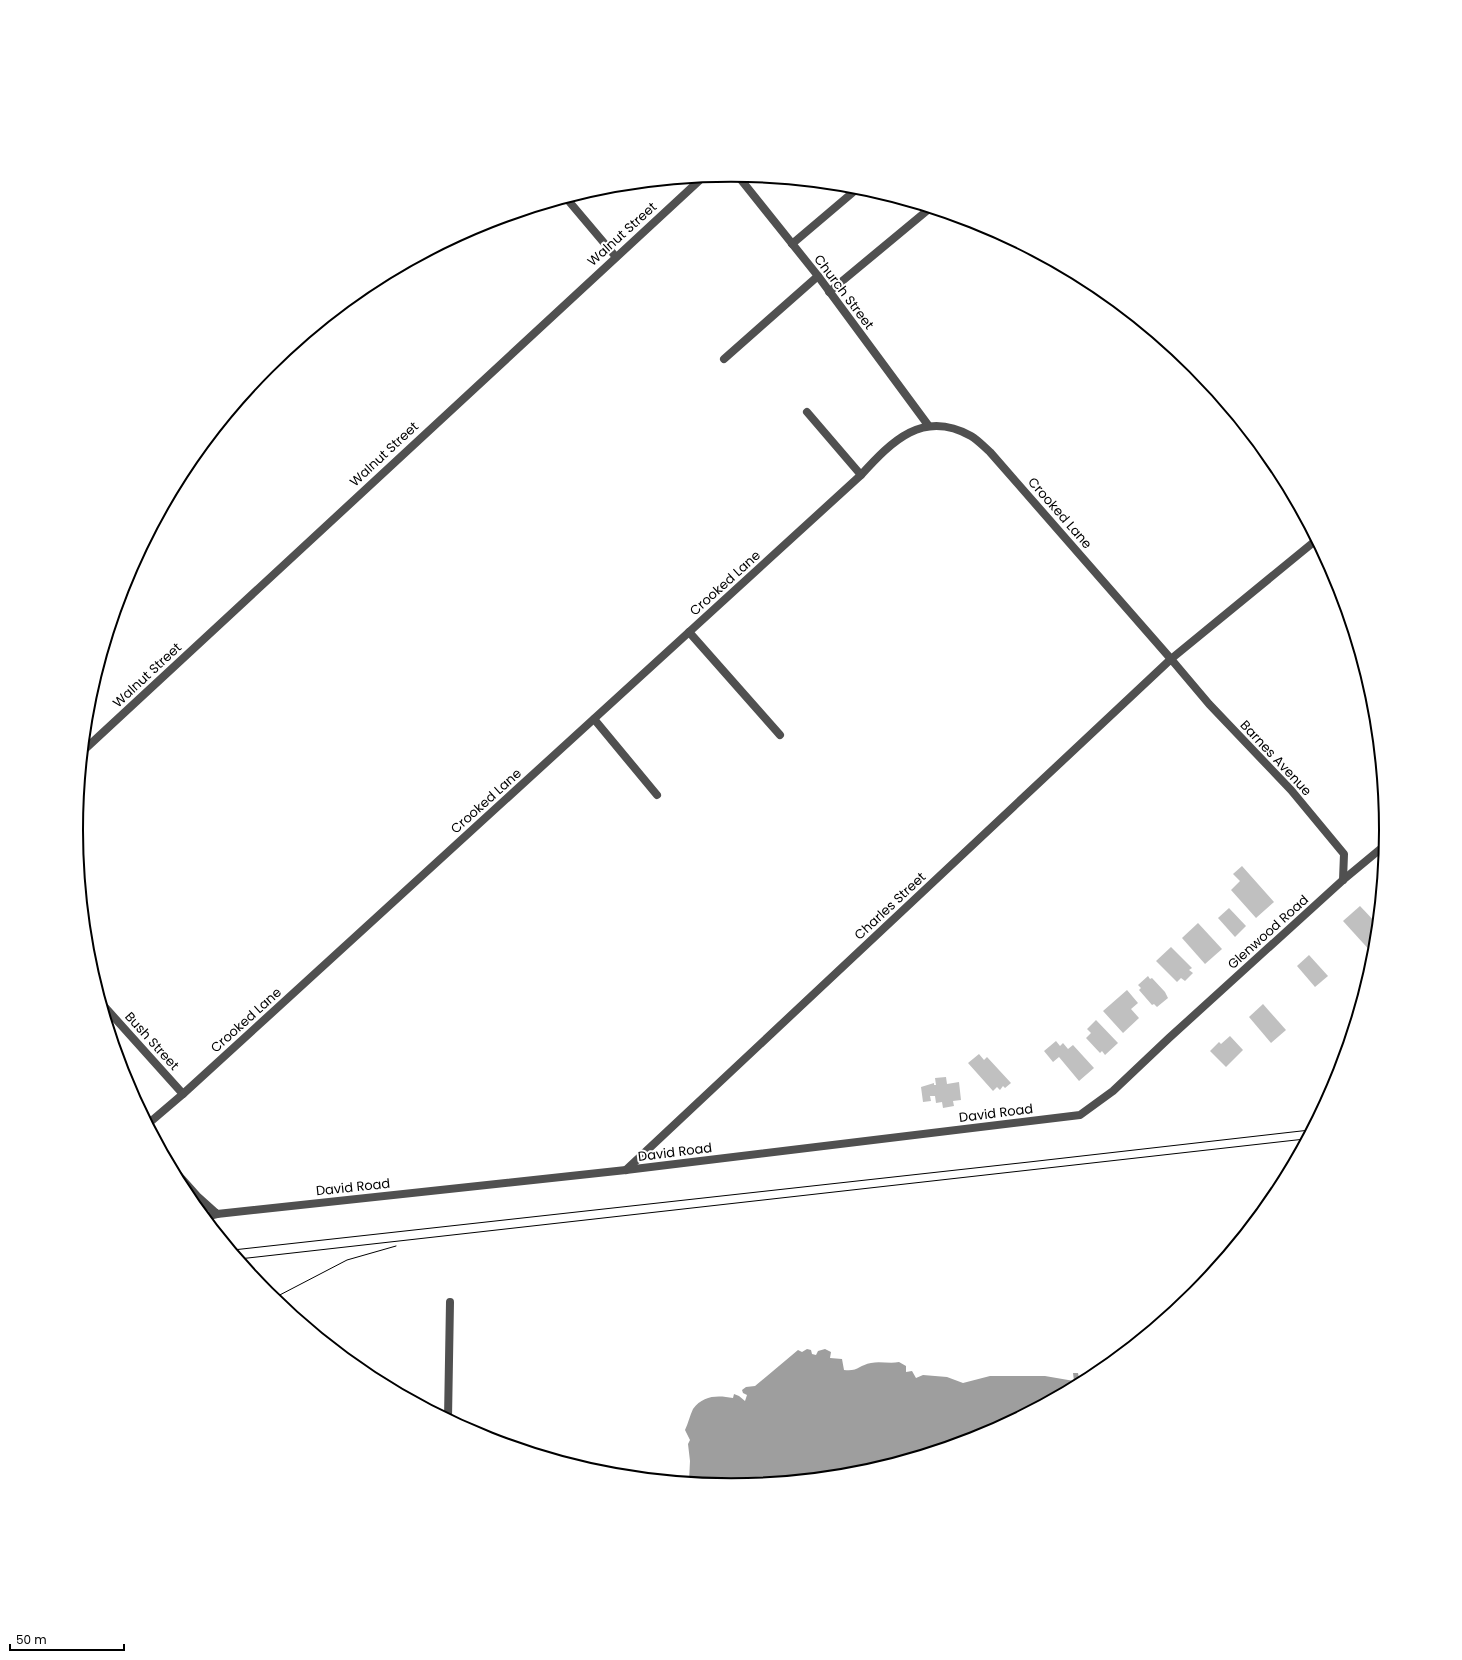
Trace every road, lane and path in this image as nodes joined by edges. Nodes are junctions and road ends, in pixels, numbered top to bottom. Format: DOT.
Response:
graph roads {
  1 [pos="743,182"];
  2 [pos="697,183"];
  3 [pos="852,193"];
  4 [pos="571,202"];
  5 [pos="925,212"];
  6 [pos="792,244"];
  7 [pos="616,256"];
  8 [pos="818,276"];
  9 [pos="829,292"];
  10 [pos="724,359"];
  11 [pos="806,412"];
  12 [pos="928,425"];
  13 [pos="861,475"];
  14 [pos="1312,543"];
  15 [pos="689,632"];
  16 [pos="1171,659"];
  17 [pos="594,719"];
  18 [pos="780,735"];
  19 [pos="89,745"];
  20 [pos="657,795"];
  21 [pos="1379,851"];
  22 [pos="1343,880"];
  23 [pos="109,1012"];
  24 [pos="1169,1038"];
  25 [pos="183,1094"];
  26 [pos="152,1121"];
  27 [pos="626,1170"];
  28 [pos="194,1192"];
  29 [pos="217,1214"];
  30 [pos="211,1216"];
  31 [pos="450,1302"];
  32 [pos="448,1413"];
  1 -- 6 [label="street, Church Street"];
  2 -- 7 [label="street, Walnut Street"];
  3 -- 6 [label="street"];
  4 -- 7 [label="street"];
  5 -- 9 [label="street"];
  6 -- 8 [label="street, Church Street"];
  7 -- 19 [label="street, Walnut Street"];
  8 -- 9 [label="street, Church Street"];
  8 -- 10 [label="street"];
  9 -- 12 [label="street, Church Street"];
  11 -- 13 [label="street"];
  12 -- 13 [label="street, Crooked Lane"];
  12 -- 16 [label="street, Crooked Lane"];
  13 -- 15 [label="street, Crooked Lane"];
  14 -- 16 [label="street"];
  15 -- 17 [label="street, Crooked Lane"];
  15 -- 18 [label="street"];
  16 -- 22 [label="street, Barnes Avenue"];
  16 -- 27 [label="street, Charles Street"];
  17 -- 20 [label="street"];
  17 -- 25 [label="street, Crooked Lane"];
  21 -- 22 [label="street, Glenwood Road"];
  22 -- 24 [label="street, Glenwood Road"];
  23 -- 25 [label="street, Bush Street"];
  24 -- 27 [label="street, David Road"];
  25 -- 26 [label="street, Crooked Lane"];
  27 -- 29 [label="street, David Road"];
  28 -- 29 [label="street"];
  29 -- 30 [label="street, David Road"];
  31 -- 32 [label="street"];
}
